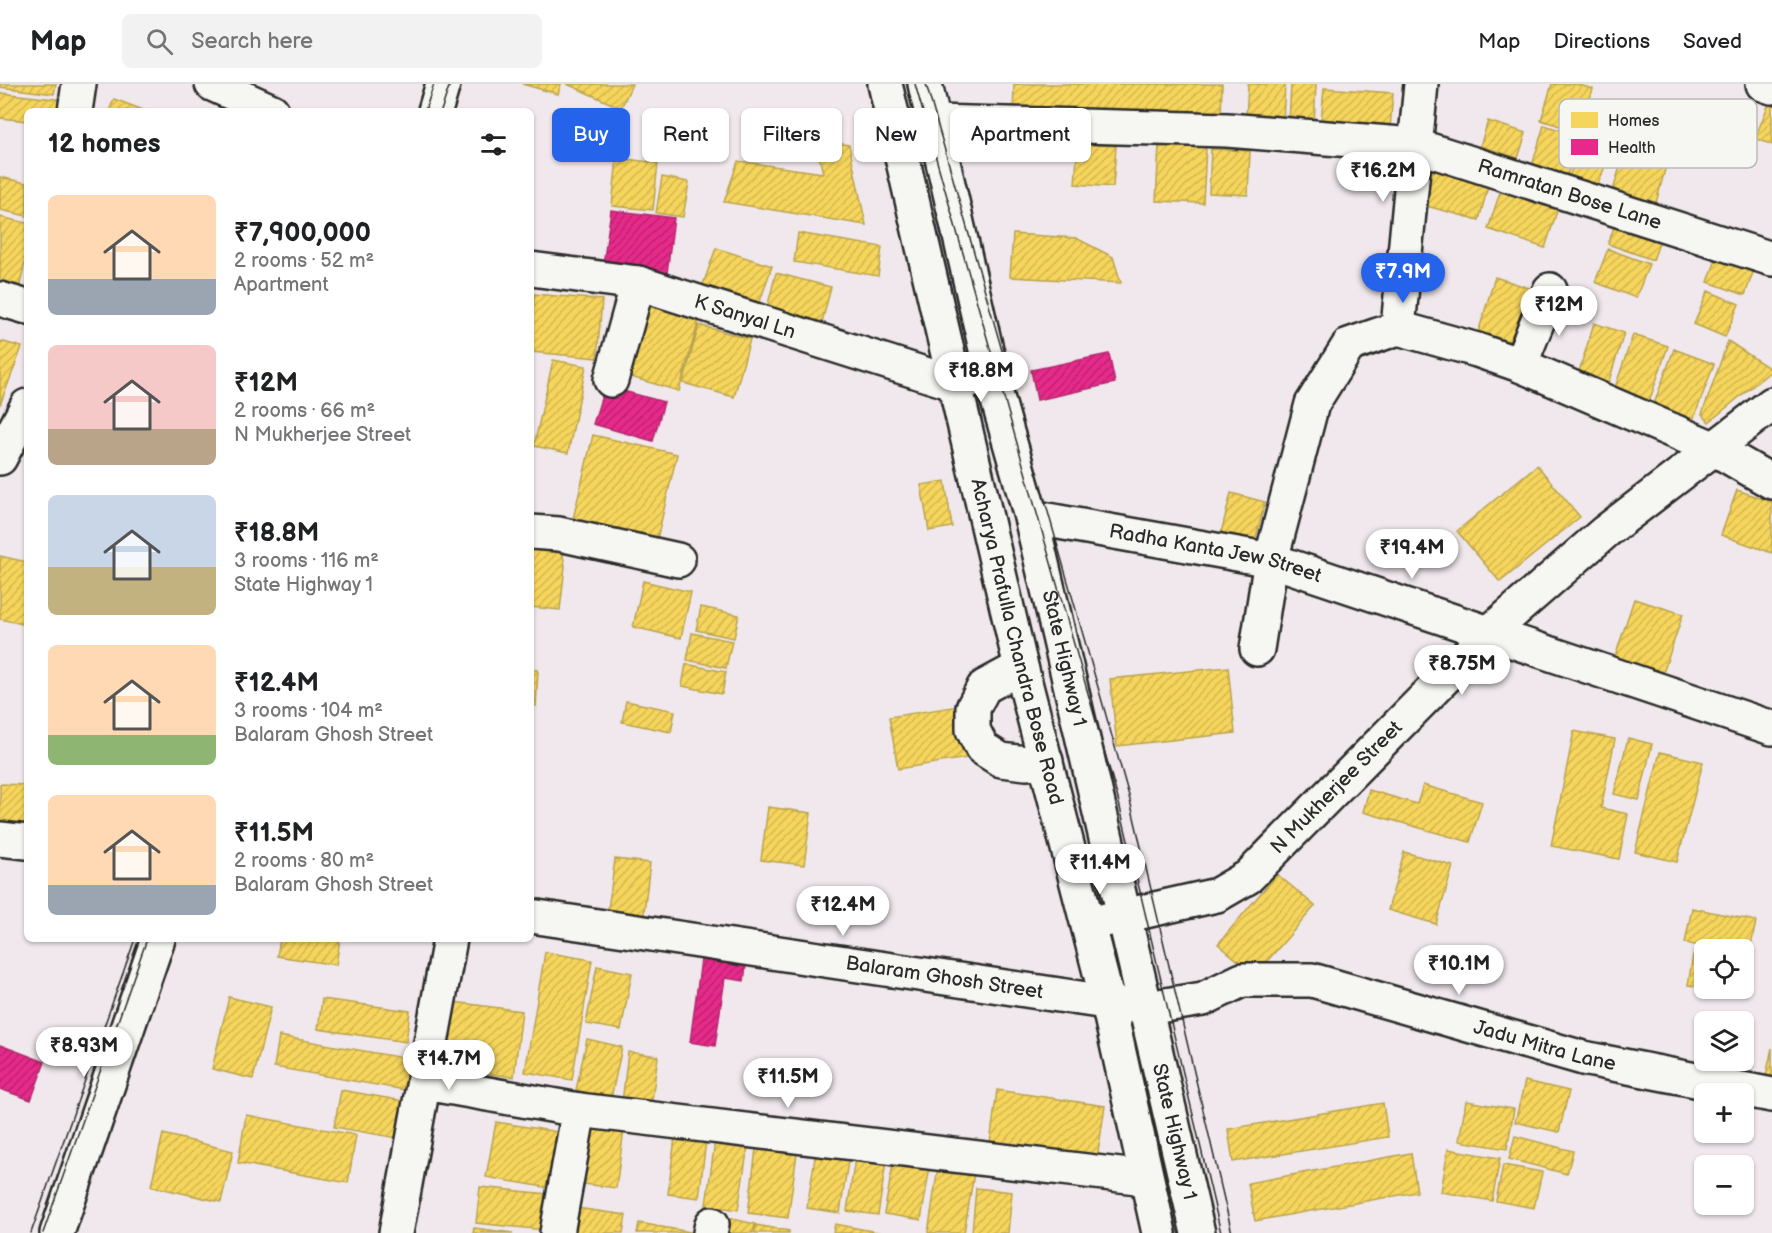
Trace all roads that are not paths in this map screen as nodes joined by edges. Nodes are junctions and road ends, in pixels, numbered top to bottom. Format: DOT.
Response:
graph roads {
  1 [pos="79,84"];
  2 [pos="212,84"];
  3 [pos="443,84"];
  4 [pos="885,84"];
  5 [pos="924,84"];
  6 [pos="1422,84"];
  7 [pos="1763,84"];
  8 [pos="1772,87"];
  9 [pos="75,108"];
  10 [pos="265,108"];
  11 [pos="436,108"];
  12 [pos="930,108"];
  13 [pos="938,122"];
  14 [pos="938,143"];
  15 [pos="1414,145"];
  16 [pos="1772,259"];
  17 [pos="534,269"];
  18 [pos="638,283"];
  19 [pos="1550,290"];
  20 [pos="0,299"];
  21 [pos="24,306"];
  22 [pos="1398,328"];
  23 [pos="1521,366"];
  24 [pos="992,374"];
  25 [pos="611,380"];
  26 [pos="956,384"];
  27 [pos="1772,404"];
  28 [pos="24,411"];
  29 [pos="2,448"];
  30 [pos="1715,449"];
  31 [pos="1772,482"];
  32 [pos="1030,518"];
  33 [pos="534,532"];
  34 [pos="678,560"];
  35 [pos="1271,560"];
  36 [pos="1489,633"];
  37 [pos="1257,649"];
  38 [pos="1021,667"];
  39 [pos="1772,728"];
  40 [pos="1046,761"];
  41 [pos="0,839"];
  42 [pos="24,842"];
  43 [pos="1124,915"];
  44 [pos="534,916"];
  45 [pos="1088,924"];
  46 [pos="157,942"];
  47 [pos="449,942"];
  48 [pos="1108,1002"];
  49 [pos="1146,1008"];
  50 [pos="425,1083"];
  51 [pos="1772,1095"];
  52 [pos="579,1110"];
  53 [pos="1145,1178"];
  54 [pos="57,1233"];
  55 [pos="396,1233"];
  56 [pos="557,1233"];
  57 [pos="1159,1233"];
  58 [pos="1198,1233"];
  1 -- 9 [label="street"];
  2 -- 10 [label="street"];
  3 -- 11 [label="street"];
  4 -- 26 [label="street, Acharya Prafulla Chandra Bose Road"];
  5 -- 12 [label="street, State Highway 1"];
  6 -- 15 [label="street"];
  7 -- 8 [label="street"];
  13 -- 15 [label="street, Ramratan Bose Lane"];
  14 -- 24 [label="street, State Highway 1"];
  15 -- 16 [label="street, Ramratan Bose Lane"];
  15 -- 22 [label="street"];
  17 -- 18 [label="street, K Sanyal Ln"];
  18 -- 25 [label="street"];
  18 -- 26 [label="street, K Sanyal Ln"];
  19 -- 23 [label="street"];
  20 -- 21 [label="street"];
  22 -- 23 [label="street"];
  22 -- 35 [label="street"];
  23 -- 30 [label="street"];
  24 -- 26 [label="street"];
  24 -- 32 [label="street, State Highway 1"];
  26 -- 38 [label="street, Acharya Prafulla Chandra Bose Road"];
  27 -- 30 [label="street, N Mukherjee Street"];
  28 -- 29 [label="street"];
  30 -- 31 [label="street"];
  30 -- 36 [label="street, N Mukherjee Street"];
  32 -- 35 [label="street, Radha Kanta Jew Street"];
  32 -- 43 [label="street, State Highway 1"];
  33 -- 34 [label="street"];
  35 -- 36 [label="street, Radha Kanta Jew Street"];
  35 -- 37 [label="street"];
  36 -- 39 [label="street, Radha Kanta Jew Street"];
  36 -- 43 [label="street, N Mukherjee Street"];
  38 -- 40 [label="street, Acharya Prafulla Chandra Bose Road"];
  38 -- 40 [label="street"];
  40 -- 45 [label="street, Acharya Prafulla Chandra Bose Road"];
  41 -- 42 [label="street"];
  43 -- 45 [label="street, N Mukherjee Street"];
  43 -- 49 [label="street, State Highway 1"];
  44 -- 48 [label="street, Balaram Ghosh Street"];
  45 -- 48 [label="street, Acharya Prafulla Chandra Bose Road"];
  46 -- 54 [label="street"];
  47 -- 50 [label="street"];
  48 -- 49 [label="street, Balaram Ghosh Street"];
  48 -- 53 [label="street, Acharya Prafulla Chandra Bose Road"];
  49 -- 51 [label="street, Jadu Mitra Lane"];
  49 -- 58 [label="street, State Highway 1"];
  50 -- 52 [label="street"];
  50 -- 55 [label="street"];
  52 -- 53 [label="street"];
  52 -- 56 [label="street"];
  53 -- 57 [label="street, Acharya Prafulla Chandra Bose Road"];
}
